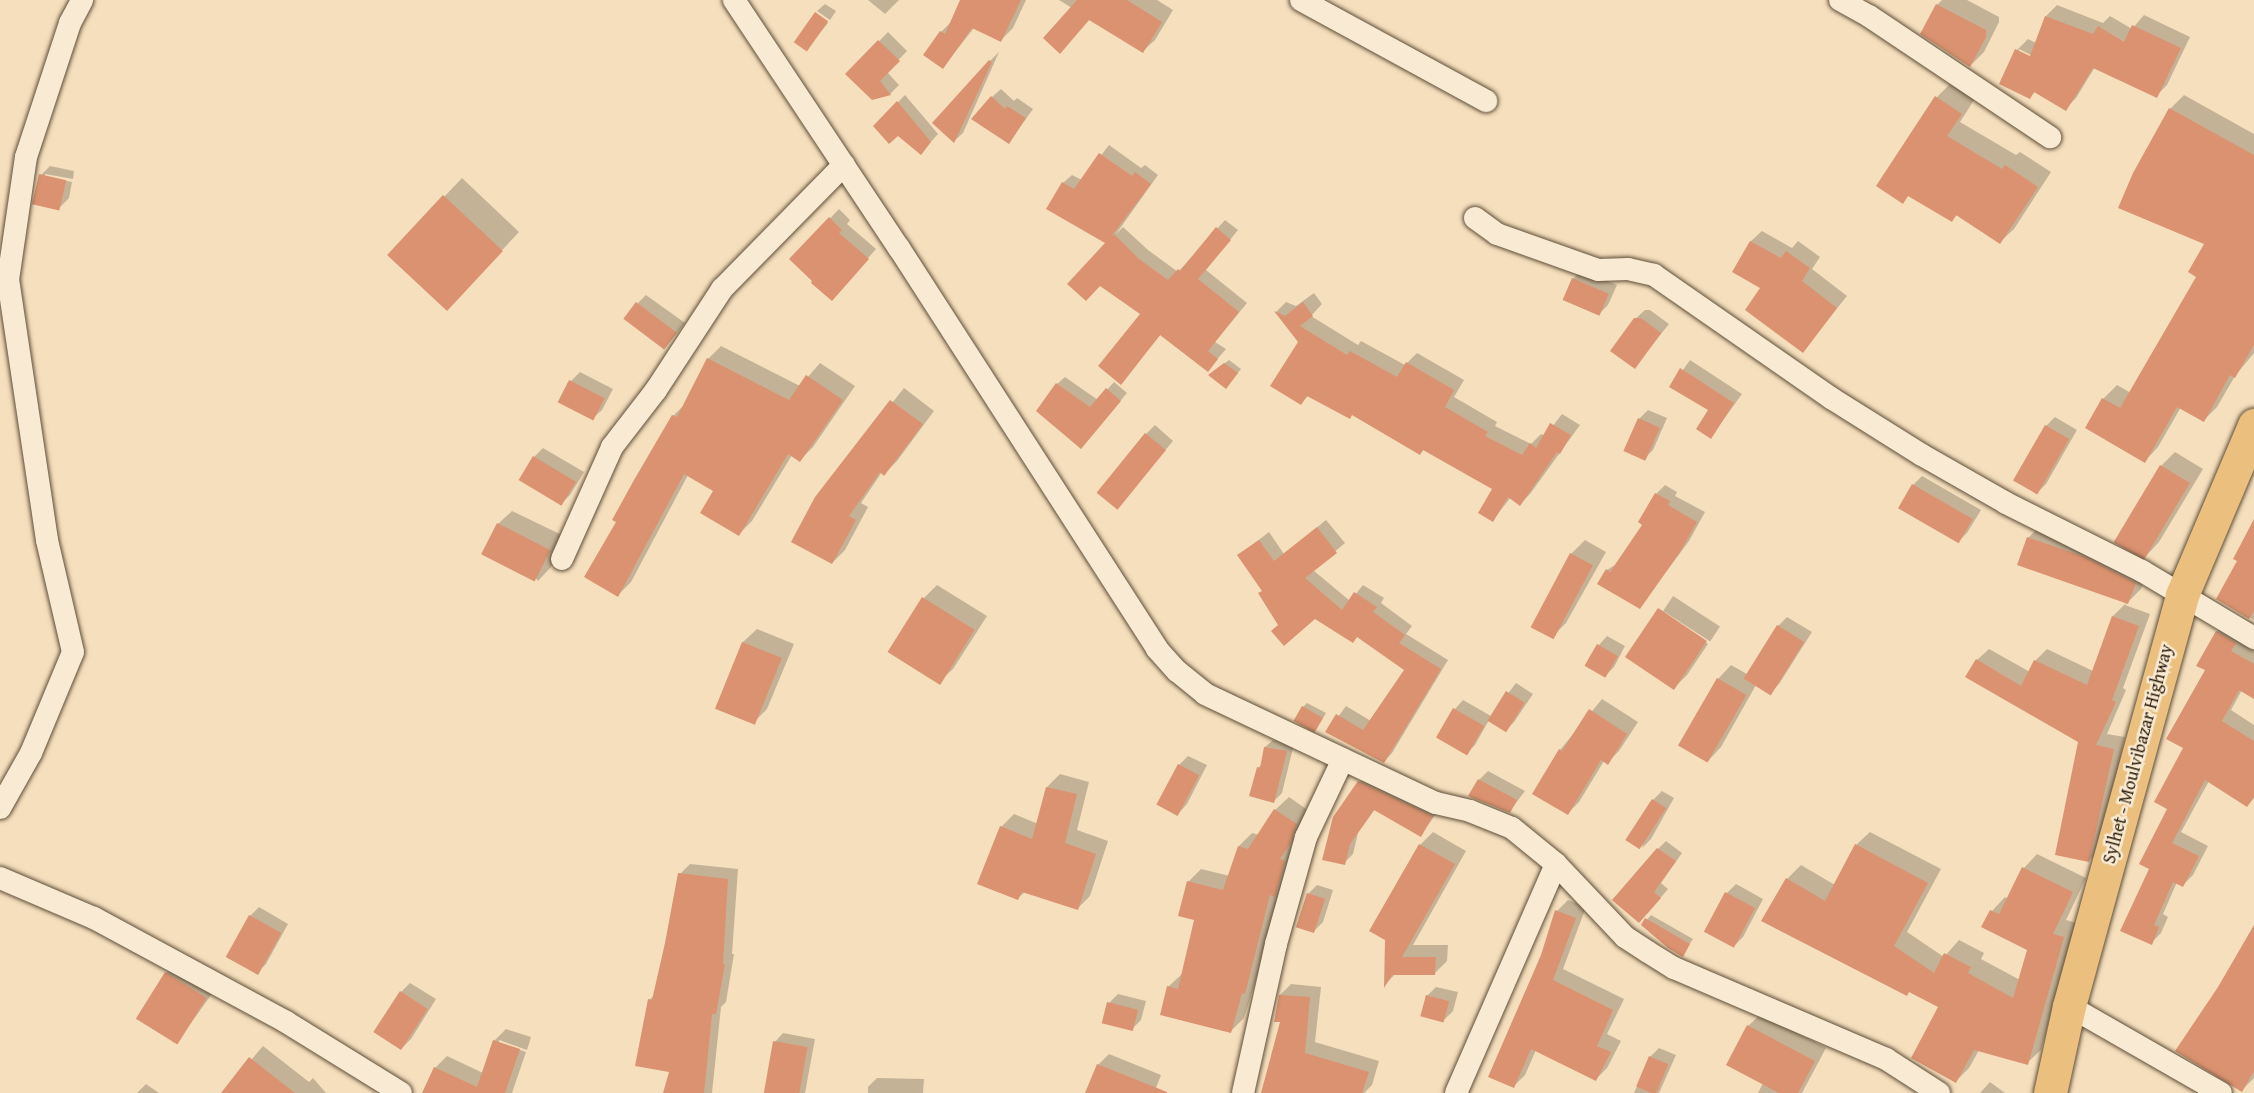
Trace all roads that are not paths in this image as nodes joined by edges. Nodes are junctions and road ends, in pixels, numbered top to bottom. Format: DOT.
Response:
graph roads {
  1 [pos="82,0"];
  2 [pos="734,0"];
  3 [pos="1301,0"];
  4 [pos="1840,0"];
  5 [pos="1486,101"];
  6 [pos="2050,137"];
  7 [pos="844,165"];
  8 [pos="1475,218"];
  9 [pos="2254,425"];
  10 [pos="562,559"];
  11 [pos="2182,596"];
  12 [pos="2254,638"];
  13 [pos="1343,759"];
  14 [pos="0,808"];
  15 [pos="1556,864"];
  16 [pos="0,878"];
  17 [pos="2069,1006"];
  18 [pos="401,1093"];
  19 [pos="1242,1093"];
  20 [pos="1456,1093"];
  21 [pos="1939,1093"];
  22 [pos="2050,1093"];
  23 [pos="2221,1093"];
  1 -- 14 [label="street"];
  2 -- 7 [label="street"];
  3 -- 5 [label="street"];
  4 -- 6 [label="street"];
  7 -- 10 [label="street"];
  7 -- 13 [label="street"];
  8 -- 11 [label="street"];
  9 -- 11 [label="highway, Sylhet - Moulvibazar Highway"];
  11 -- 12 [label="street"];
  11 -- 17 [label="highway, Sylhet - Moulvibazar Highway"];
  13 -- 15 [label="street"];
  13 -- 19 [label="street"];
  15 -- 20 [label="street"];
  15 -- 21 [label="street"];
  16 -- 18 [label="street"];
  17 -- 22 [label="highway, Sylhet - Moulvibazar Highway"];
  17 -- 23 [label="street"];
}
